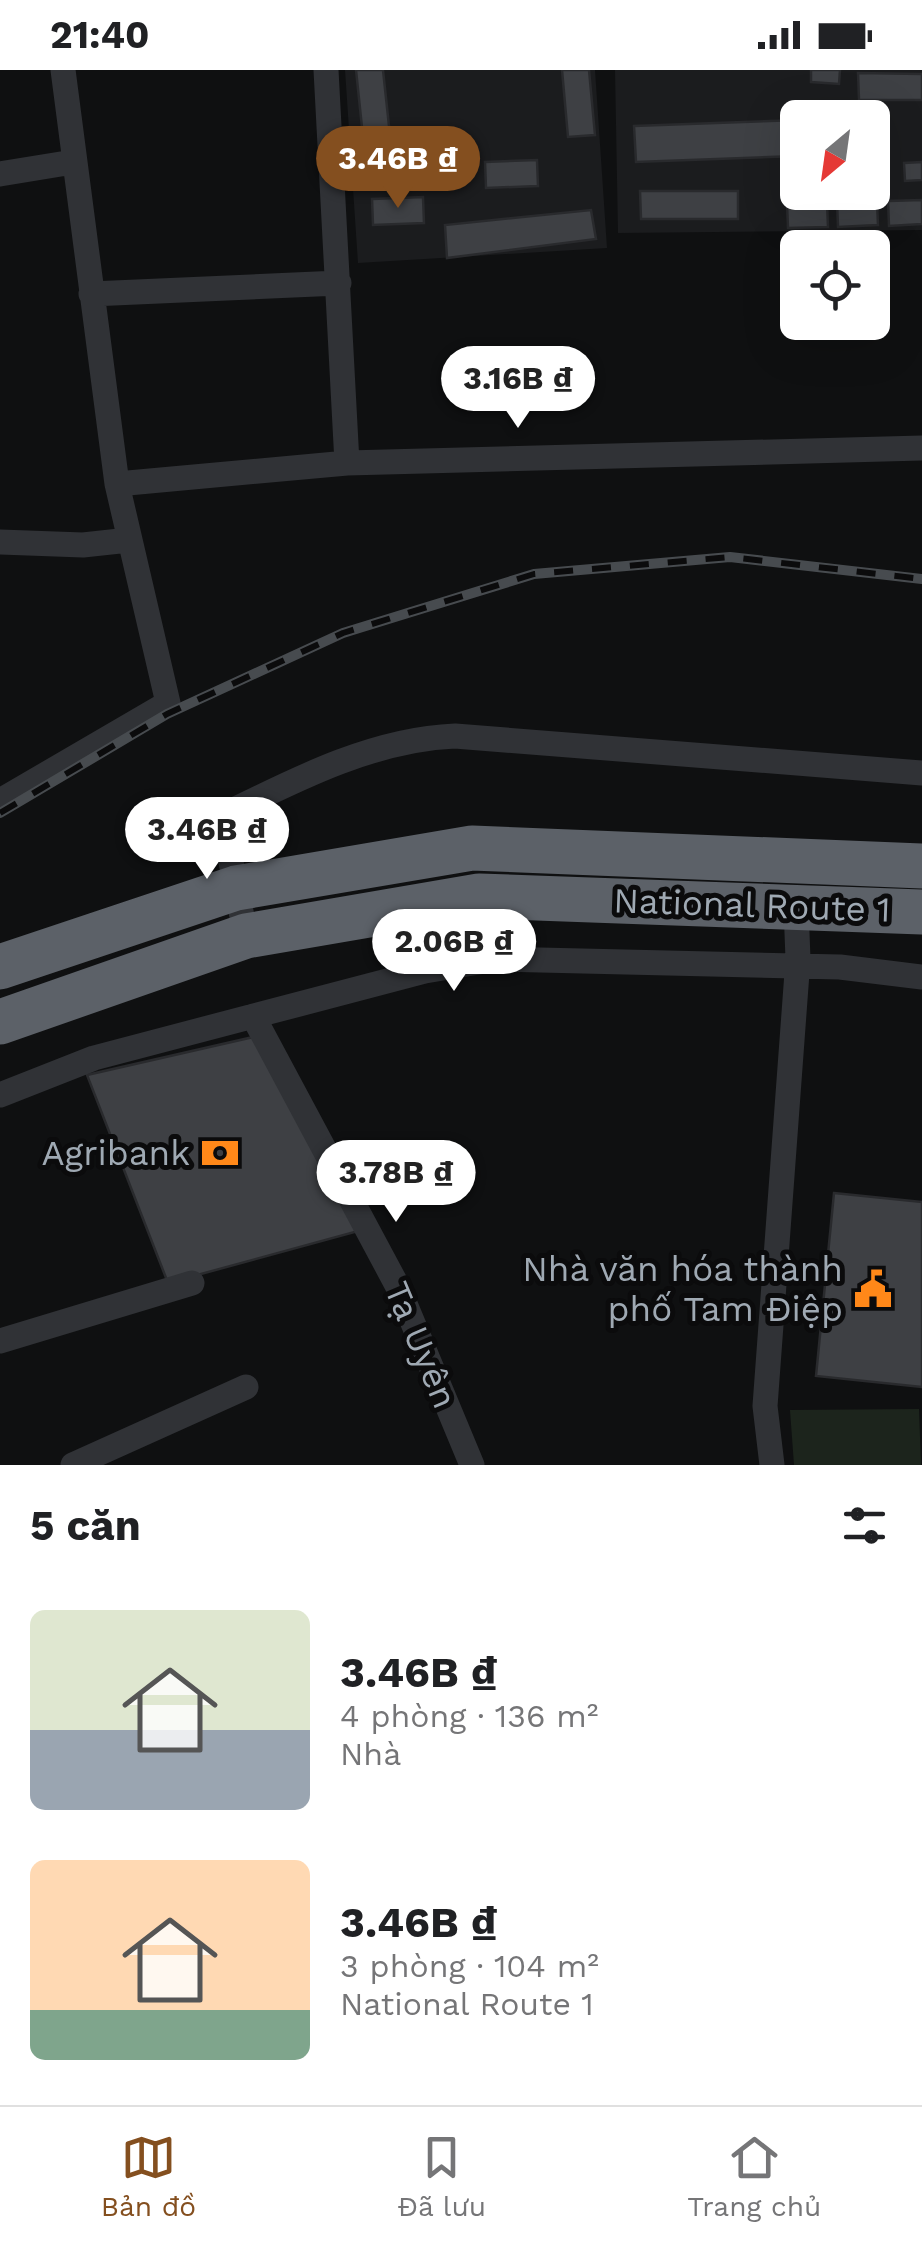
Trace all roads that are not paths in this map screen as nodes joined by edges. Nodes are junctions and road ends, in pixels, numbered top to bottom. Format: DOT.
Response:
graph roads {
  1 [pos="63,70"];
  2 [pos="326,70"];
  3 [pos="73,162"];
  4 [pos="0,174"];
  5 [pos="339,283"];
  6 [pos="92,294"];
  7 [pos="922,448"];
  8 [pos="348,463"];
  9 [pos="117,484"];
  10 [pos="129,540"];
  11 [pos="0,542"];
  12 [pos="922,773"];
  13 [pos="0,800"];
  14 [pos="222,818"];
  15 [pos="161,846"];
  16 [pos="922,866"];
  17 [pos="236,888"];
  18 [pos="796,907"];
  19 [pos="922,912"];
  20 [pos="246,936"];
  21 [pos="797,966"];
  22 [pos="0,967"];
  23 [pos="922,977"];
  24 [pos="253,1016"];
  25 [pos="0,1022"];
  26 [pos="0,1095"];
  27 [pos="192,1283"];
  28 [pos="0,1341"];
  29 [pos="246,1387"];
  30 [pos="73,1465"];
  31 [pos="472,1465"];
  32 [pos="772,1465"];
  1 -- 3 [label="street"];
  2 -- 5 [label="street"];
  3 -- 4 [label="street"];
  3 -- 6 [label="street"];
  5 -- 6 [label="street"];
  5 -- 8 [label="street"];
  6 -- 9 [label="street"];
  7 -- 8 [label="street"];
  8 -- 9 [label="street"];
  9 -- 10 [label="street"];
  10 -- 11 [label="street"];
  10 -- 13 [label="street"];
  12 -- 14 [label="street"];
  14 -- 15 [label="street"];
  14 -- 17 [label="street"];
  16 -- 17 [label="highway, National Route 1"];
  17 -- 20 [label="street"];
  17 -- 22 [label="highway, National Route 1"];
  18 -- 19 [label="highway, National Route 1"];
  18 -- 20 [label="highway, National Route 1"];
  18 -- 21 [label="street"];
  20 -- 25 [label="highway, National Route 1"];
  21 -- 23 [label="street"];
  21 -- 24 [label="street"];
  21 -- 32 [label="street"];
  24 -- 26 [label="street"];
  24 -- 31 [label="street, Tạ Uyên"];
  27 -- 28 [label="street"];
  29 -- 30 [label="street"];
}
